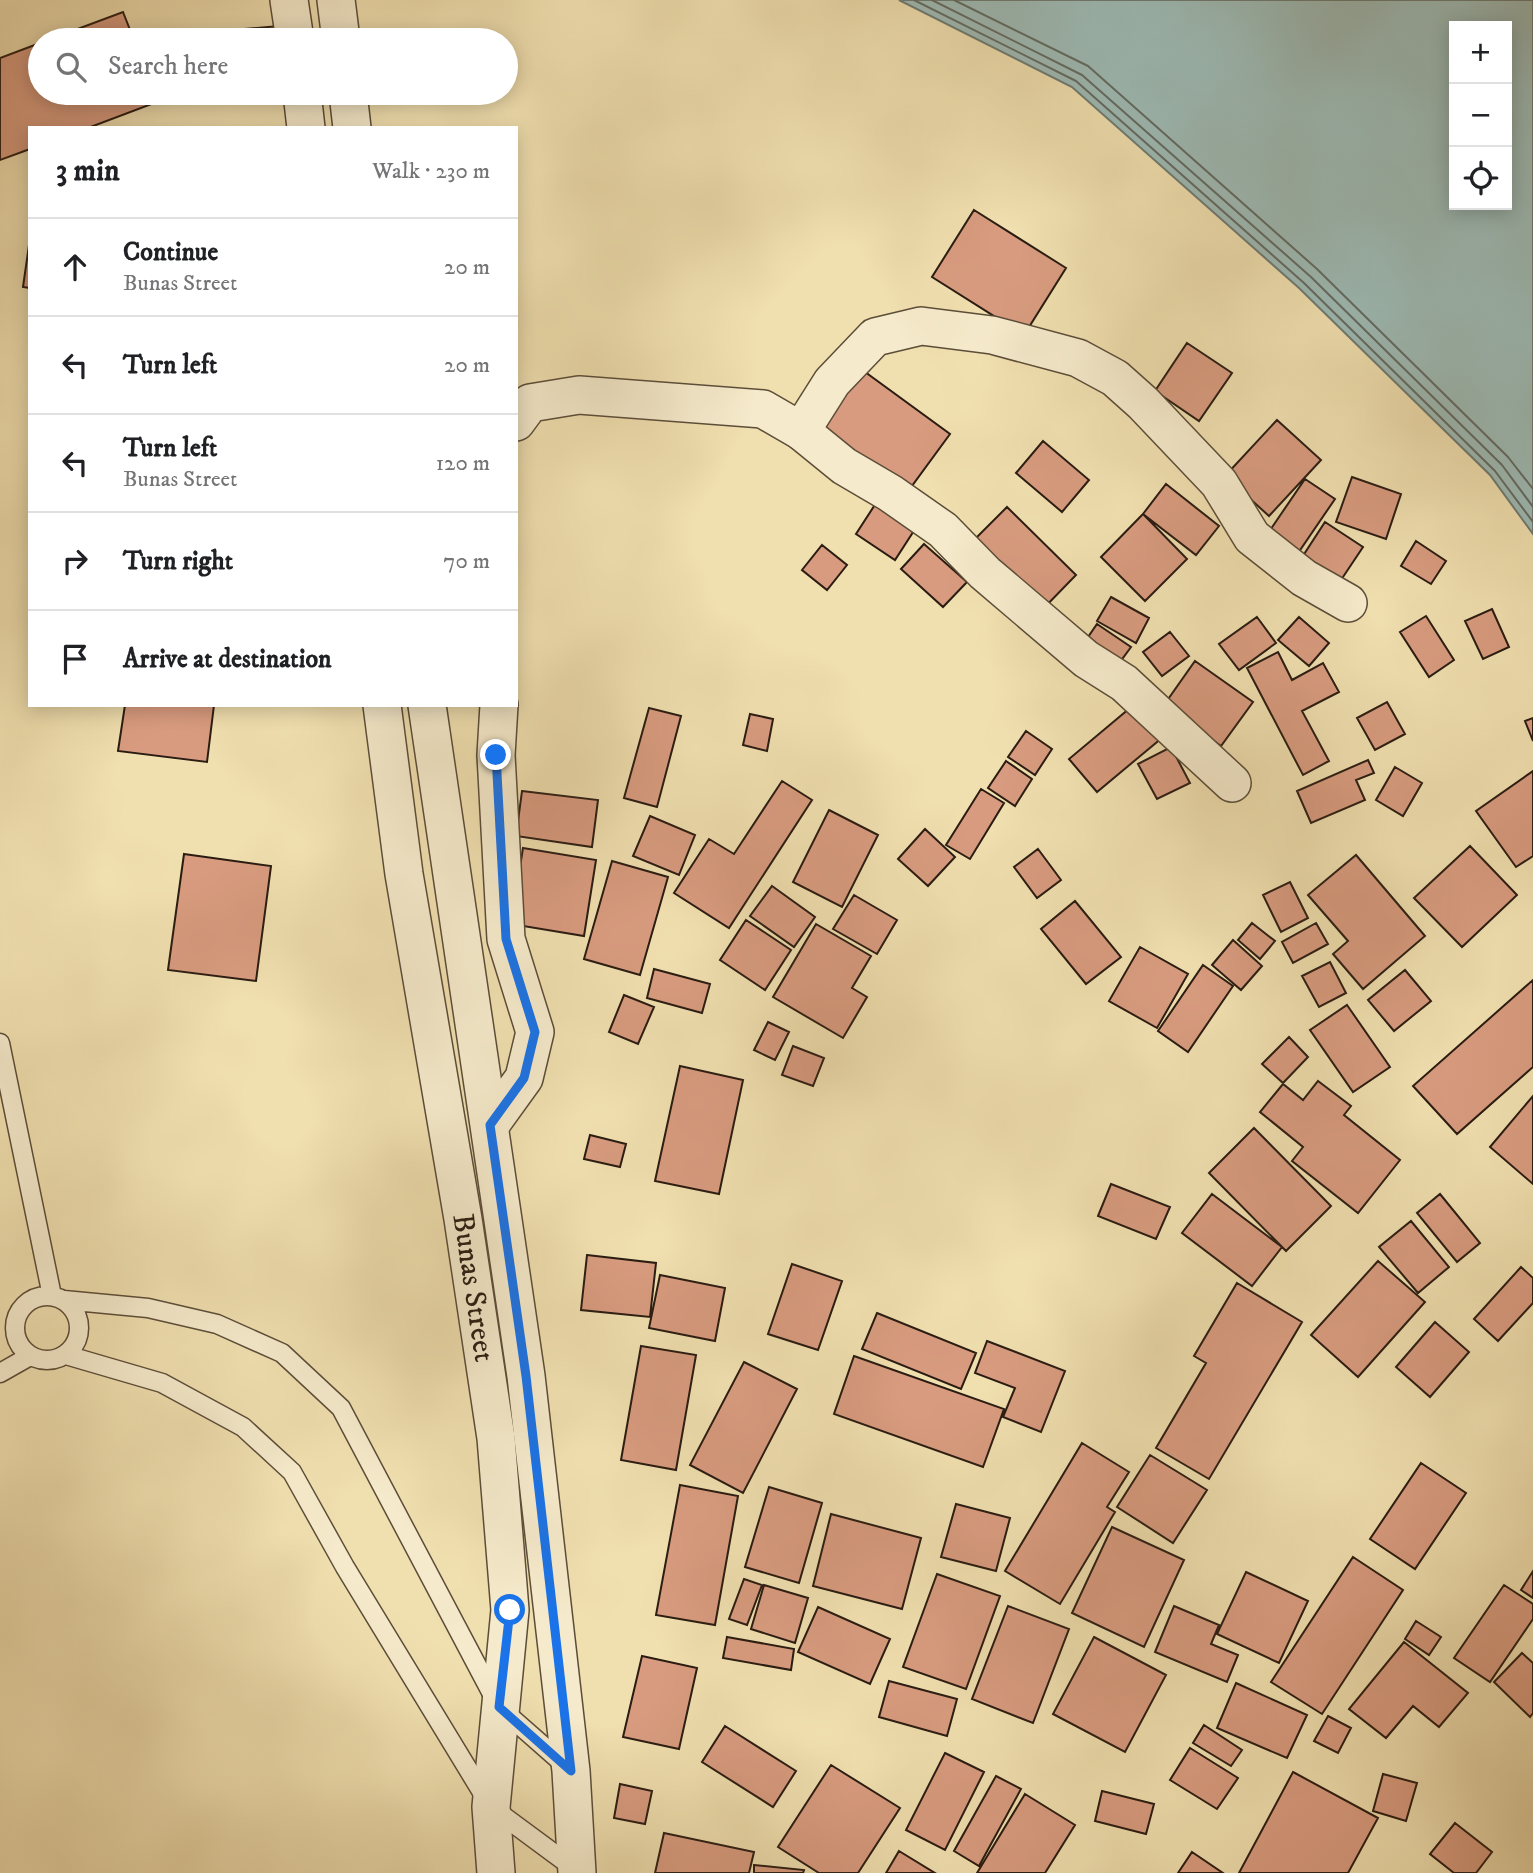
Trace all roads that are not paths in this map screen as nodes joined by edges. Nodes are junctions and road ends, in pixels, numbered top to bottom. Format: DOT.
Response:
graph roads {
  1 [pos="289,0"];
  2 [pos="336,0"];
  3 [pos="293,28"];
  4 [pos="340,28"];
  5 [pos="303,105"];
  6 [pos="349,105"];
  7 [pos="306,126"];
  8 [pos="352,126"];
  9 [pos="518,419"];
  10 [pos="801,431"];
  11 [pos="1348,603"];
  12 [pos="382,707"];
  13 [pos="427,707"];
  14 [pos="499,707"];
  15 [pos="1232,783"];
  16 [pos="0,1043"];
  17 [pos="490,1125"];
  18 [pos="58,1298"];
  19 [pos="66,1355"];
  20 [pos="30,1356"];
  21 [pos="0,1373"];
  22 [pos="499,1707"];
  23 [pos="571,1771"];
  24 [pos="491,1807"];
  25 [pos="577,1872"];
  26 [pos="496,1873"];
  1 -- 3 [label="street"];
  2 -- 4 [label="street"];
  5 -- 7 [label="street"];
  6 -- 8 [label="street"];
  9 -- 10 [label="street"];
  10 -- 11 [label="street"];
  10 -- 15 [label="street"];
  12 -- 22 [label="street, Bunas Street"];
  13 -- 17 [label="street, Bunas Street"];
  14 -- 17 [label="street"];
  16 -- 18 [label="lane"];
  17 -- 23 [label="street, Bunas Street"];
  18 -- 19 [label="lane"];
  18 -- 20 [label="lane"];
  18 -- 22 [label="lane"];
  19 -- 20 [label="lane"];
  19 -- 24 [label="lane"];
  20 -- 21 [label="lane"];
  22 -- 23 [label="lane"];
  22 -- 24 [label="street, Bunas Street"];
  23 -- 25 [label="street, Bunas Street"];
  24 -- 25 [label="lane"];
  24 -- 26 [label="street, Bunas Street"];
}
